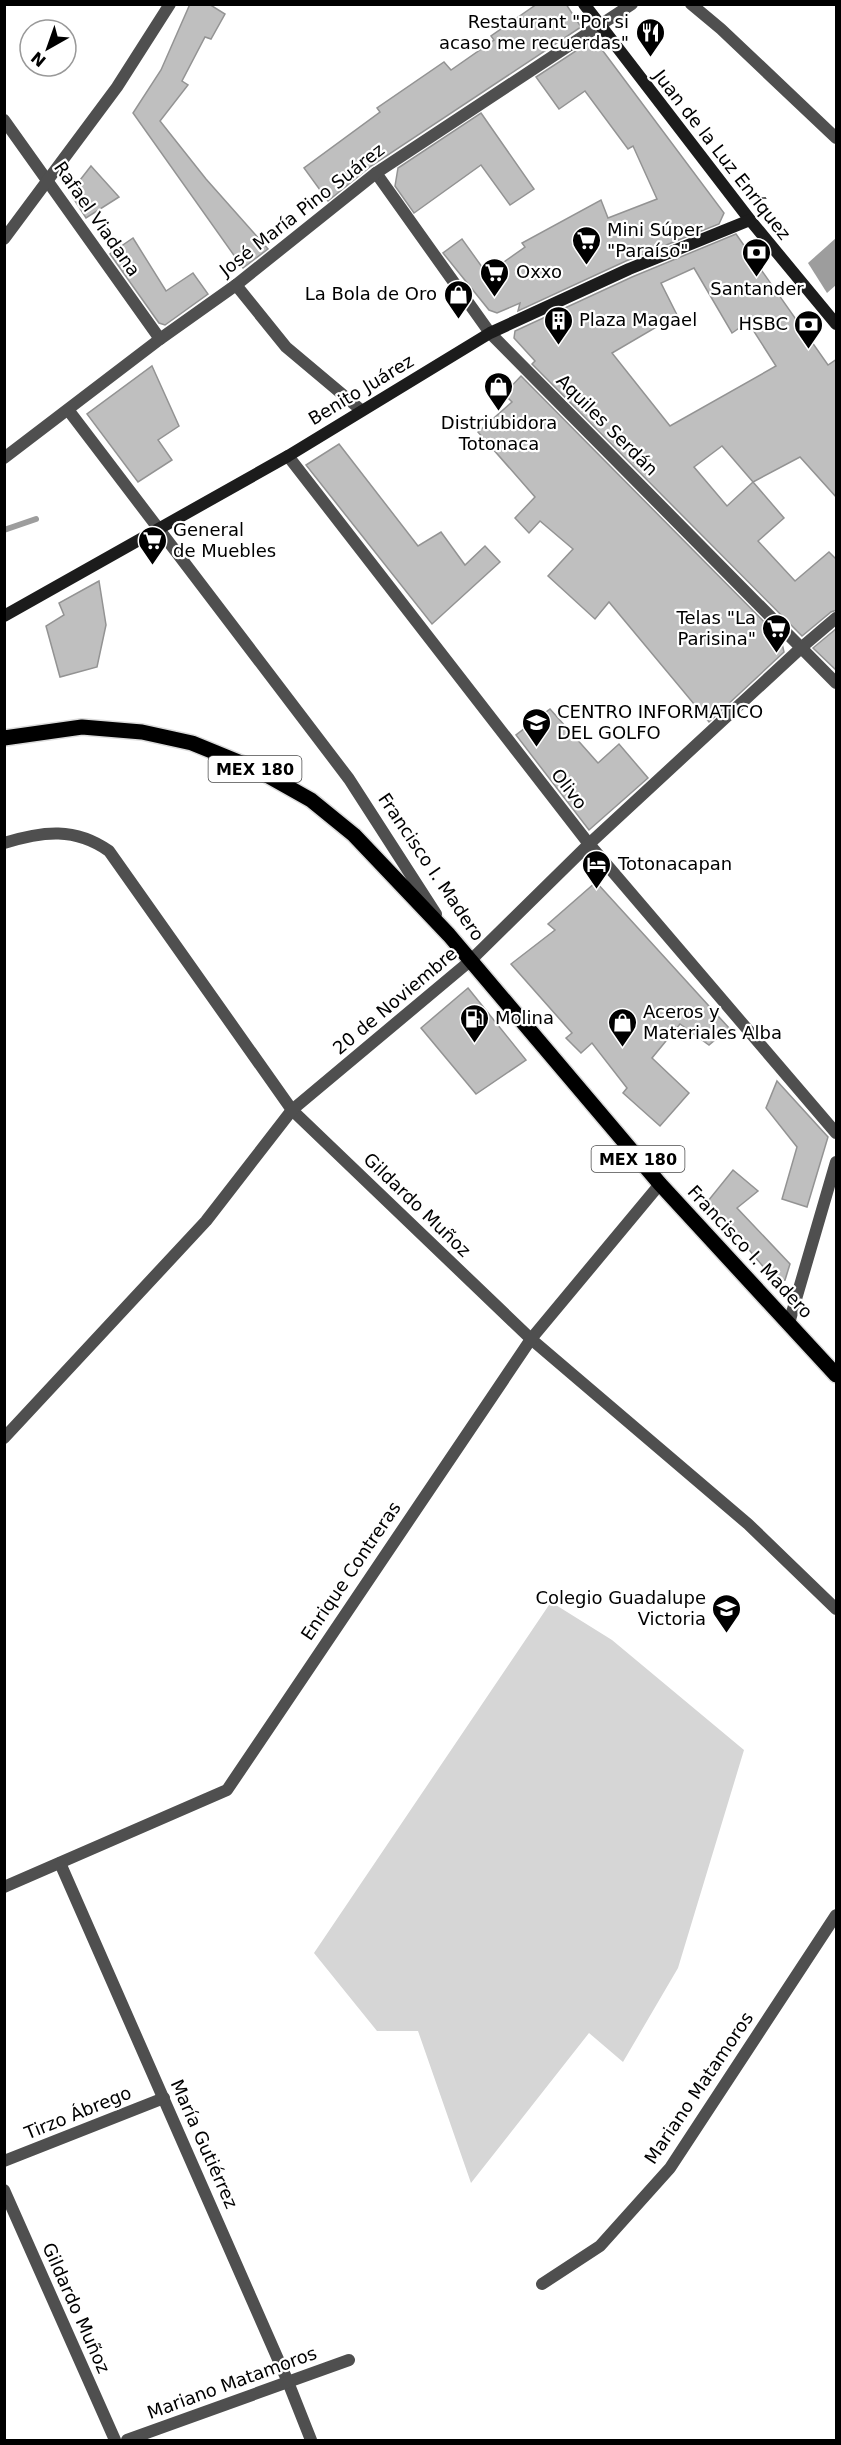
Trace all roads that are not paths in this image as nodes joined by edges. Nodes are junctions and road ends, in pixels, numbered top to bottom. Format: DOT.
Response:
graph roads {
  1 [pos="170,4"];
  2 [pos="584,4"];
  3 [pos="632,4"];
  4 [pos="691,4"];
  5 [pos="598,26"];
  6 [pos="4,120"];
  7 [pos="837,138"];
  8 [pos="376,173"];
  9 [pos="48,181"];
  10 [pos="750,220"];
  11 [pos="4,239"];
  12 [pos="237,285"];
  13 [pos="837,324"];
  14 [pos="490,333"];
  15 [pos="160,339"];
  16 [pos="361,410"];
  17 [pos="69,411"];
  18 [pos="288,456"];
  19 [pos="4,458"];
  20 [pos="158,530"];
  21 [pos="4,616"];
  22 [pos="837,618"];
  23 [pos="802,647"];
  24 [pos="837,683"];
  25 [pos="4,738"];
  26 [pos="4,843"];
  27 [pos="589,844"];
  28 [pos="449,935"];
  29 [pos="470,961"];
  30 [pos="292,1110"];
  31 [pos="837,1132"];
  32 [pos="837,1162"];
  33 [pos="660,1184"];
  34 [pos="789,1323"];
  35 [pos="531,1339"];
  36 [pos="837,1375"];
  37 [pos="4,1438"];
  38 [pos="837,1609"];
  39 [pos="60,1863"];
  40 [pos="4,1887"];
  41 [pos="837,1915"];
  42 [pos="164,2098"];
  43 [pos="4,2161"];
  44 [pos="4,2190"];
  45 [pos="542,2284"];
  46 [pos="349,2360"];
  47 [pos="288,2382"];
  48 [pos="115,2440"];
  49 [pos="127,2440"];
  50 [pos="311,2440"];
  1 -- 9 [label="street"];
  2 -- 5 [label="street, Juan de la Luz Enríquez"];
  3 -- 5 [label="street, José María Pino Suárez"];
  4 -- 7 [label="street"];
  5 -- 8 [label="street, José María Pino Suárez"];
  5 -- 10 [label="street, Juan de la Luz Enríquez"];
  6 -- 9 [label="street, Rafael Viadana"];
  8 -- 12 [label="street, José María Pino Suárez"];
  8 -- 14 [label="street, Aquiles Serdán"];
  9 -- 11 [label="street"];
  9 -- 15 [label="street, Rafael Viadana"];
  10 -- 13 [label="street, Juan de la Luz Enríquez"];
  10 -- 14 [label="street, Benito Juárez"];
  12 -- 15 [label="street, José María Pino Suárez"];
  12 -- 16 [label="street"];
  14 -- 16 [label="street, Benito Juárez"];
  14 -- 23 [label="street, Aquiles Serdán"];
  15 -- 17 [label="street, José María Pino Suárez"];
  16 -- 18 [label="street, Benito Juárez"];
  17 -- 19 [label="street, José María Pino Suárez"];
  17 -- 20 [label="street, Francisco I. Madero"];
  18 -- 20 [label="street, Benito Juárez"];
  18 -- 27 [label="street, Olivo"];
  20 -- 21 [label="street, Benito Juárez"];
  20 -- 28 [label="street, Francisco I. Madero"];
  22 -- 23 [label="street, 20 de Noviembre"];
  23 -- 24 [label="street, Aquiles Serdán"];
  23 -- 27 [label="street, 20 de Noviembre"];
  25 -- 28 [label="main road, MEX 180"];
  26 -- 30 [label="street, Gildardo Muñoz"];
  27 -- 29 [label="street, 20 de Noviembre"];
  27 -- 31 [label="street, Olivo"];
  28 -- 29 [label="main road, Francisco I. Madero / MEX 180"];
  29 -- 30 [label="street, 20 de Noviembre"];
  29 -- 33 [label="main road, Francisco I. Madero / MEX 180"];
  30 -- 35 [label="street, Gildardo Muñoz"];
  30 -- 37 [label="street, 20 de Noviembre"];
  32 -- 34 [label="street"];
  33 -- 34 [label="main road, Francisco I. Madero / MEX 180"];
  33 -- 35 [label="street, Enrique Contreras"];
  34 -- 36 [label="main road, Francisco I. Madero / MEX 180"];
  35 -- 38 [label="street, Gildardo Muñoz"];
  35 -- 39 [label="street, Enrique Contreras"];
  39 -- 40 [label="street, Enrique Contreras"];
  39 -- 42 [label="street, María Gutiérrez"];
  41 -- 45 [label="street, Mariano Matamoros"];
  42 -- 43 [label="street, Tirzo Ábrego"];
  42 -- 47 [label="street, María Gutiérrez"];
  44 -- 48 [label="street, Gildardo Muñoz"];
  46 -- 47 [label="street, Mariano Matamoros"];
  47 -- 49 [label="street, Mariano Matamoros"];
  47 -- 50 [label="street, María Gutiérrez"];
}
